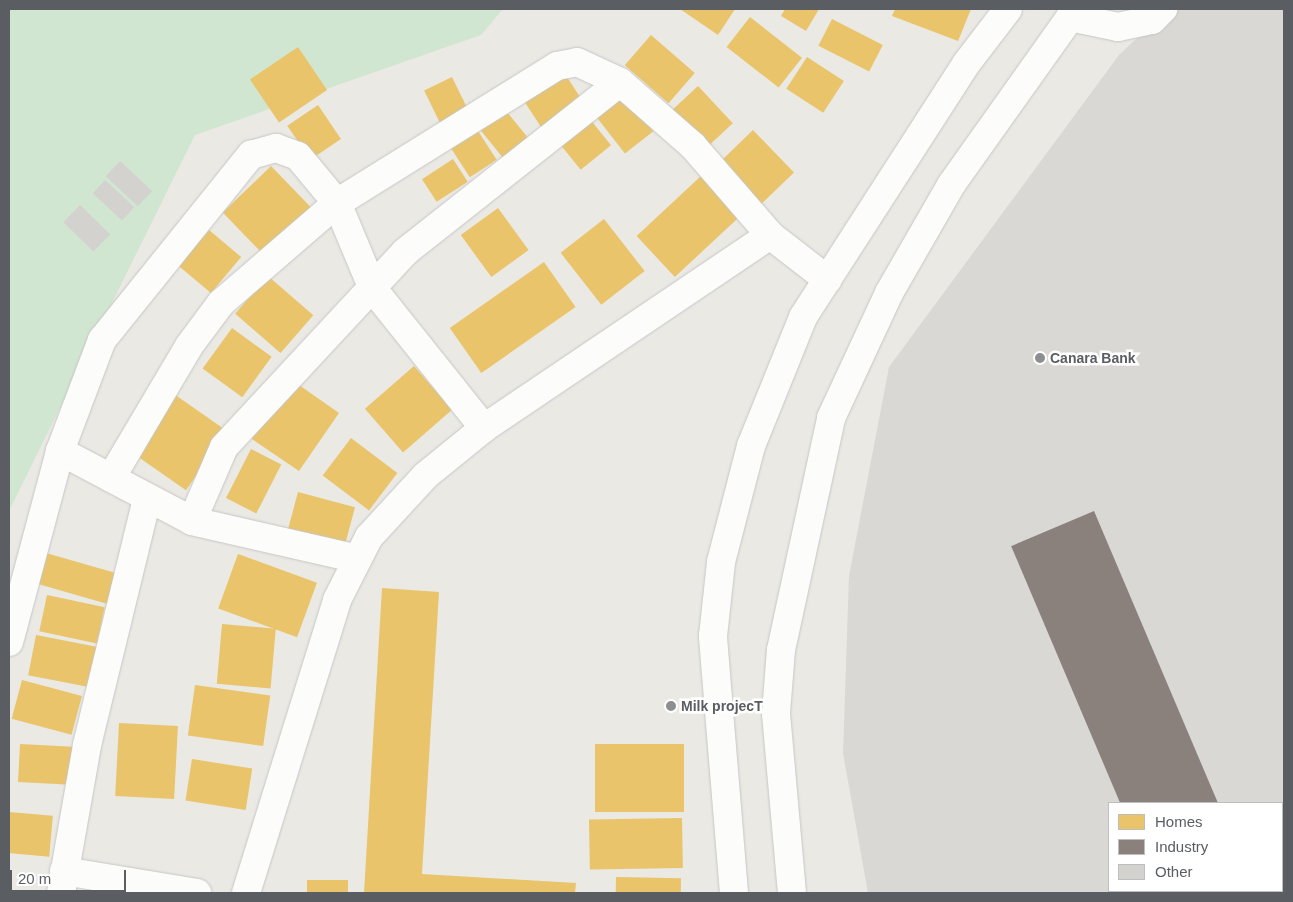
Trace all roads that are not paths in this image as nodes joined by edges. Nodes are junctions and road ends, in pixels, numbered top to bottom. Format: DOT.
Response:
graph roads {
  1 [pos="1008,9"];
  2 [pos="1163,9"];
  3 [pos="1073,13"];
  4 [pos="620,82"];
  5 [pos="337,203"];
  6 [pos="770,236"];
  7 [pos="828,280"];
  8 [pos="374,289"];
  9 [pos="484,428"];
  10 [pos="60,451"];
  11 [pos="111,478"];
  12 [pos="147,498"];
  13 [pos="192,521"];
  14 [pos="358,559"];
  15 [pos="9,642"];
  16 [pos="63,882"];
  17 [pos="197,893"];
  18 [pos="246,893"];
  19 [pos="734,893"];
  20 [pos="792,893"];
  1 -- 7 [label="street"];
  2 -- 3 [label="street"];
  3 -- 20 [label="street"];
  4 -- 5 [label="street"];
  4 -- 6 [label="street"];
  4 -- 8 [label="street"];
  5 -- 8 [label="street"];
  5 -- 10 [label="street"];
  5 -- 11 [label="street"];
  6 -- 7 [label="street"];
  6 -- 9 [label="street"];
  7 -- 19 [label="street"];
  8 -- 9 [label="street"];
  8 -- 13 [label="street"];
  9 -- 14 [label="street"];
  10 -- 11 [label="street"];
  10 -- 15 [label="street"];
  11 -- 12 [label="street"];
  12 -- 13 [label="street"];
  12 -- 16 [label="street"];
  13 -- 14 [label="street"];
  14 -- 18 [label="street"];
  16 -- 17 [label="street"];
}
